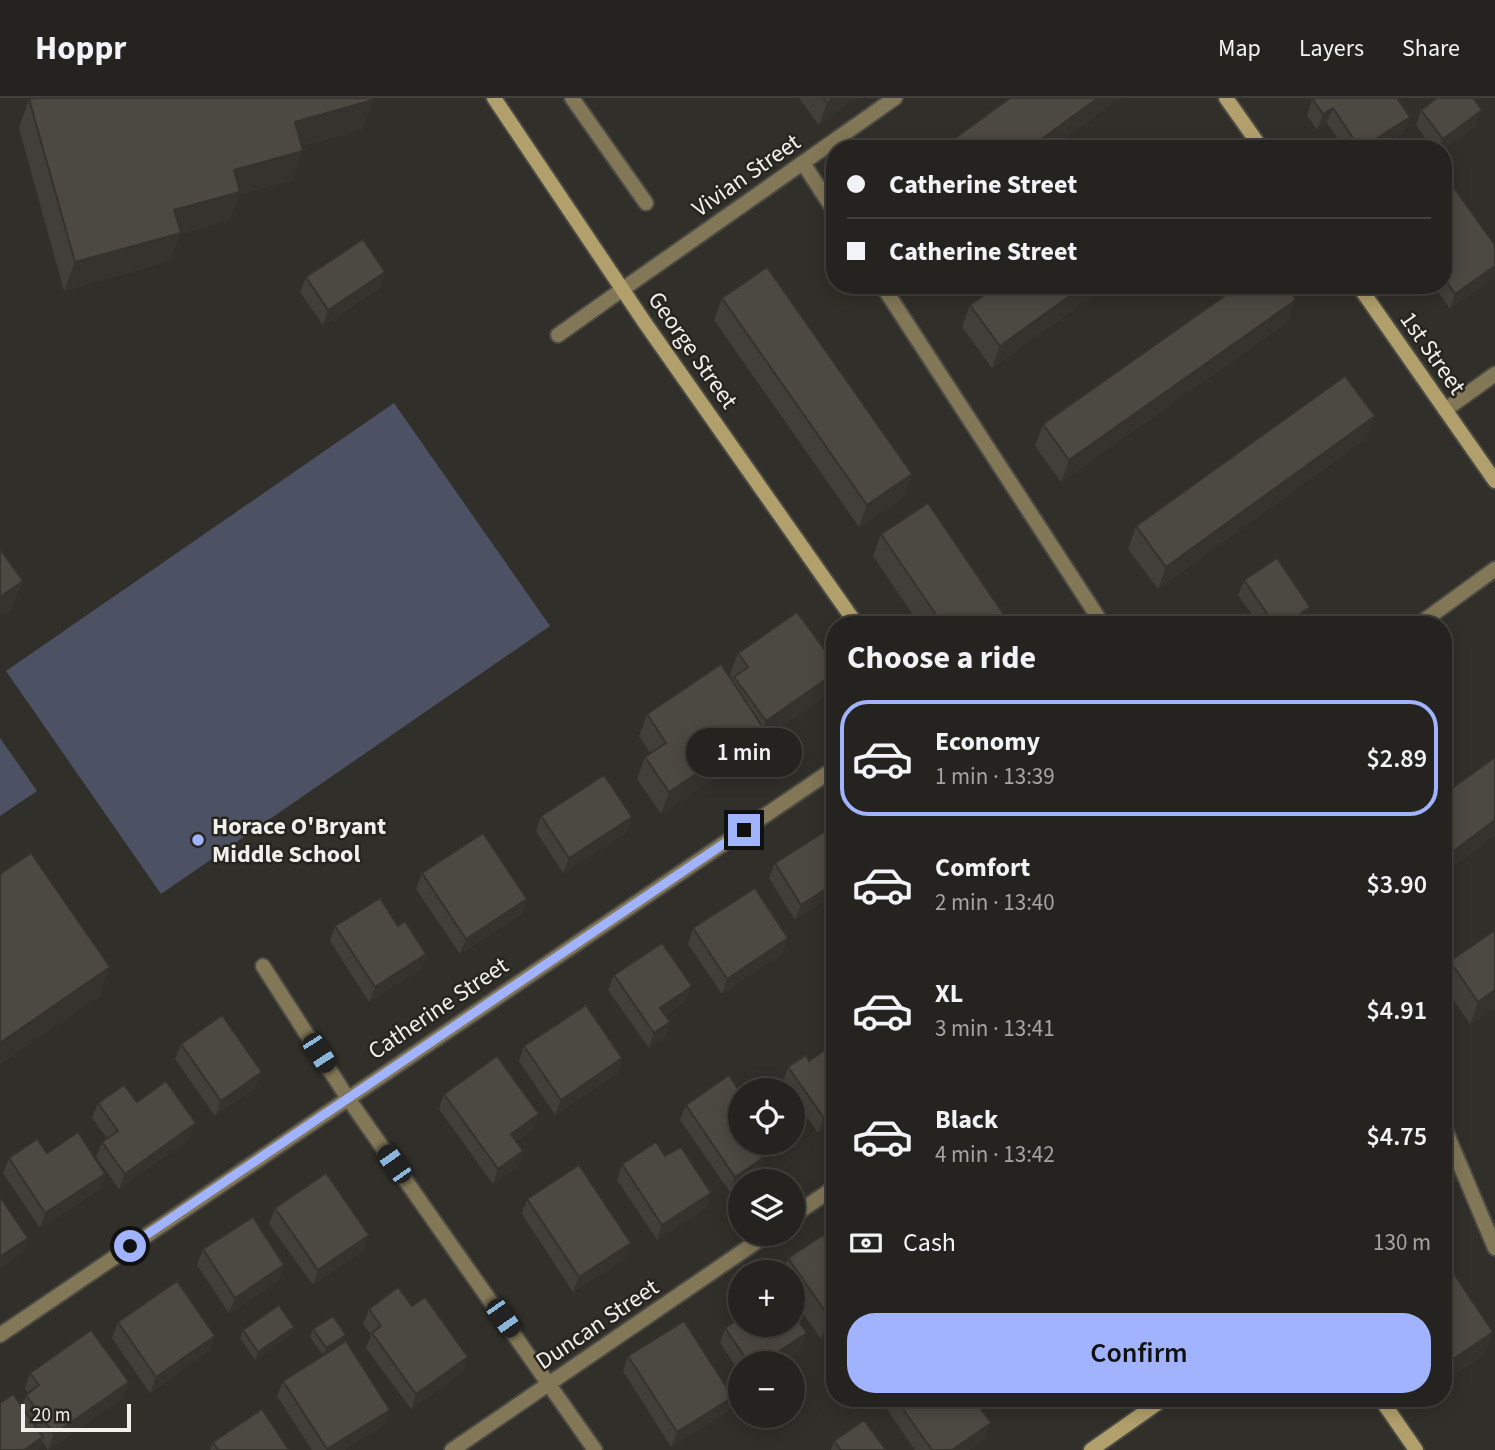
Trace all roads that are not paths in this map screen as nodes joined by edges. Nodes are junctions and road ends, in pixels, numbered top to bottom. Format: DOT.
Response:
graph roads {
  1 [pos="494,98"];
  2 [pos="572,98"];
  3 [pos="895,98"];
  4 [pos="1226,98"];
  5 [pos="836,140"];
  6 [pos="1256,140"];
  7 [pos="826,147"];
  8 [pos="803,163"];
  9 [pos="826,198"];
  10 [pos="646,202"];
  11 [pos="623,289"];
  12 [pos="888,294"];
  13 [pos="1364,294"];
  14 [pos="558,335"];
  15 [pos="1495,374"];
  16 [pos="1445,410"];
  17 [pos="1495,481"];
  18 [pos="1495,569"];
  19 [pos="851,616"];
  20 [pos="1097,616"];
  21 [pos="1430,616"];
  22 [pos="826,774"];
  23 [pos="263,966"];
  24 [pos="347,1097"];
  25 [pos="1452,1146"];
  26 [pos="826,1193"];
  27 [pos="805,1208"];
  28 [pos="751,1246"];
  29 [pos="1495,1248"];
  30 [pos="0,1335"];
  31 [pos="550,1384"];
  32 [pos="1152,1407"];
  33 [pos="1386,1407"];
  34 [pos="452,1450"];
  35 [pos="595,1450"];
  36 [pos="1091,1450"];
  37 [pos="1416,1450"];
  1 -- 11 [label="street, George Street"];
  2 -- 10 [label="street"];
  3 -- 5 [label="street, Vivian Street"];
  4 -- 6 [label="street"];
  7 -- 8 [label="street, Vivian Street"];
  8 -- 9 [label="street"];
  8 -- 11 [label="street, Vivian Street"];
  11 -- 14 [label="street, Vivian Street"];
  11 -- 19 [label="street, George Street"];
  12 -- 20 [label="street"];
  13 -- 16 [label="street, 1st Street"];
  15 -- 16 [label="street"];
  16 -- 17 [label="street, 1st Street"];
  18 -- 21 [label="street"];
  22 -- 24 [label="street, Catherine Street"];
  23 -- 24 [label="street"];
  24 -- 30 [label="street, Catherine Street"];
  24 -- 31 [label="street"];
  25 -- 29 [label="street"];
  26 -- 27 [label="street"];
  28 -- 31 [label="street, Duncan Street"];
  31 -- 34 [label="street, Duncan Street"];
  31 -- 35 [label="street"];
  32 -- 36 [label="street"];
  33 -- 37 [label="street"];
}
